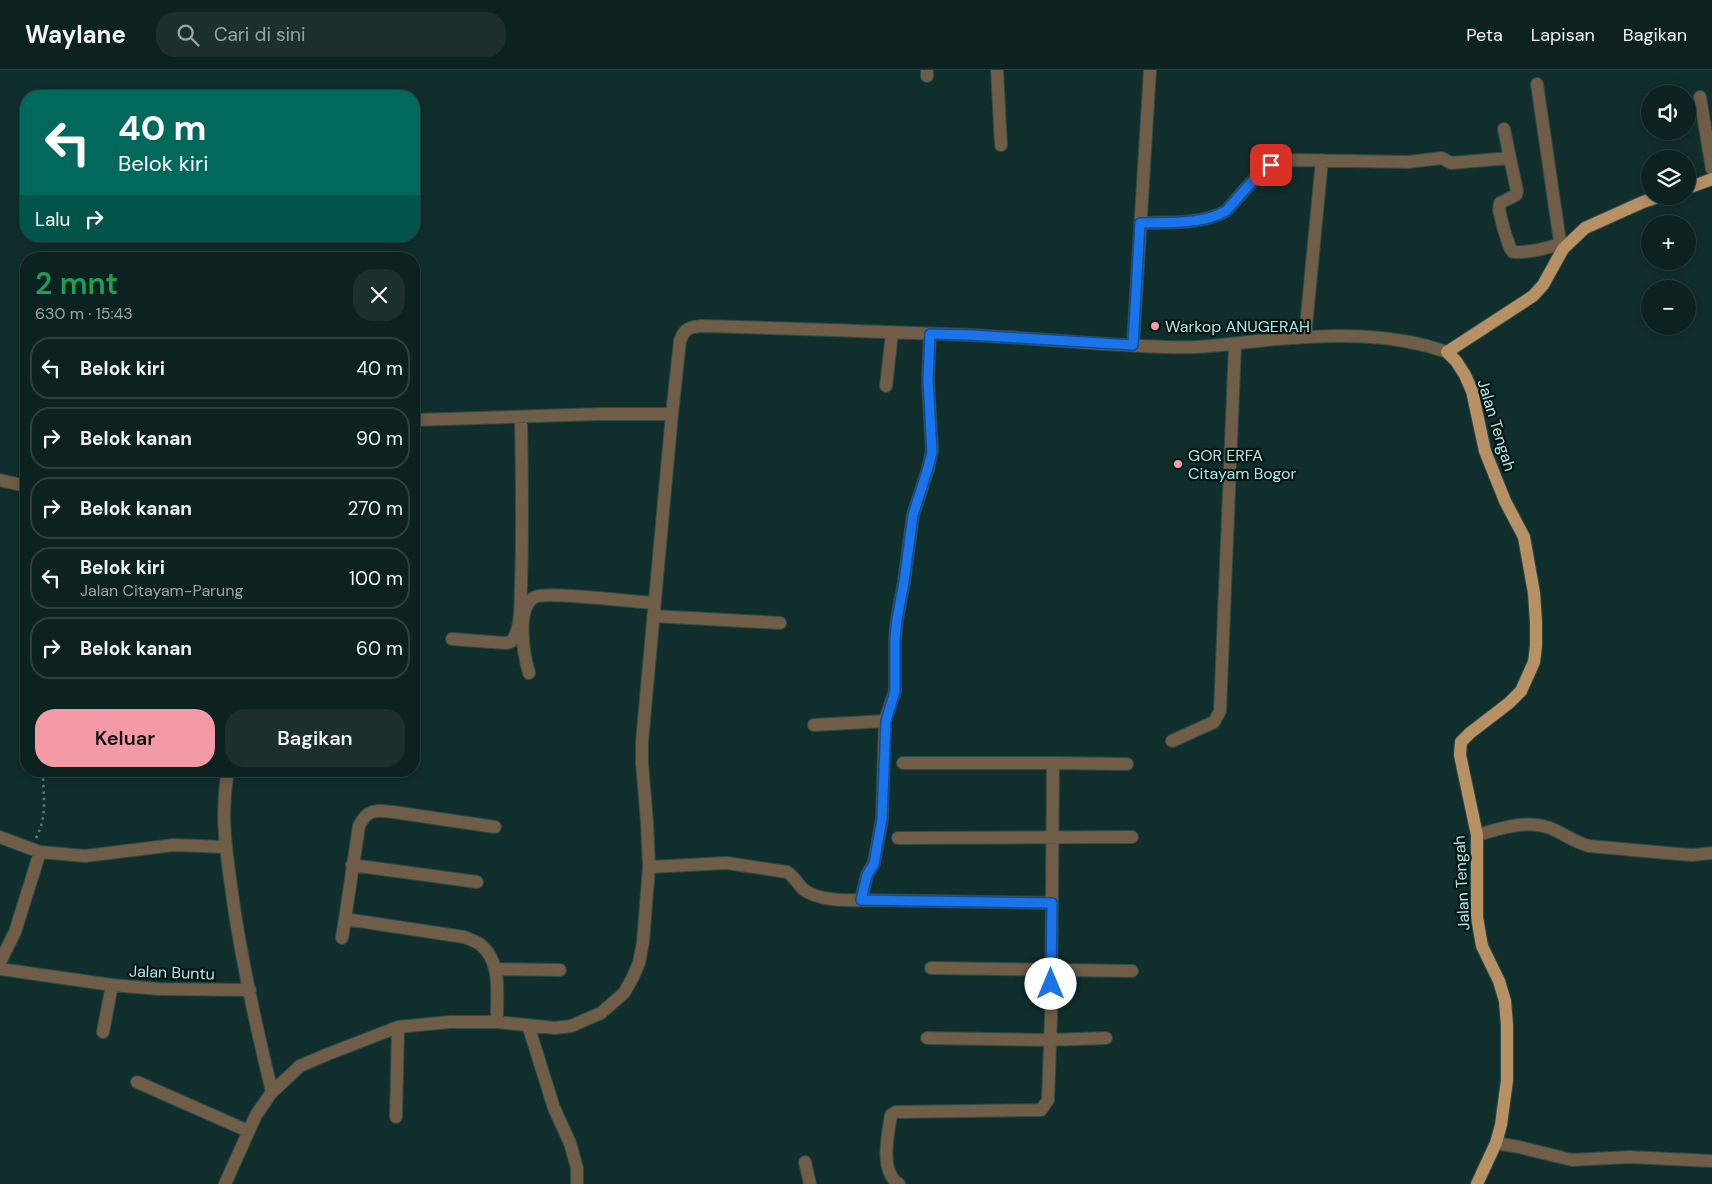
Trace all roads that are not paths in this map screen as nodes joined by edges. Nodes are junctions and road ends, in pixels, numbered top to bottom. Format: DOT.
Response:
graph roads {
  1 [pos="997,70"];
  2 [pos="1150,70"];
  3 [pos="1537,84"];
  4 [pos="1700,98"];
  5 [pos="1504,129"];
  6 [pos="1001,145"];
  7 [pos="1510,158"];
  8 [pos="1322,160"];
  9 [pos="1712,169"];
  10 [pos="1712,180"];
  11 [pos="1696,185"];
  12 [pos="1641,203"];
  13 [pos="1140,223"];
  14 [pos="1562,247"];
  15 [pos="892,333"];
  16 [pos="930,334"];
  17 [pos="1305,337"];
  18 [pos="1235,344"];
  19 [pos="1133,345"];
  20 [pos="1447,352"];
  21 [pos="886,386"];
  22 [pos="672,414"];
  23 [pos="521,417"];
  24 [pos="420,420"];
  25 [pos="0,480"];
  26 [pos="20,484"];
  27 [pos="654,610"];
  28 [pos="780,623"];
  29 [pos="452,638"];
  30 [pos="529,673"];
  31 [pos="886,721"];
  32 [pos="814,725"];
  33 [pos="1172,741"];
  34 [pos="903,763"];
  35 [pos="1053,764"];
  36 [pos="1127,764"];
  37 [pos="227,777"];
  38 [pos="495,826"];
  39 [pos="1477,835"];
  40 [pos="0,837"];
  41 [pos="1132,837"];
  42 [pos="898,838"];
  43 [pos="1052,838"];
  44 [pos="226,847"];
  45 [pos="36,850"];
  46 [pos="1712,853"];
  47 [pos="352,865"];
  48 [pos="649,866"];
  49 [pos="477,882"];
  50 [pos="861,900"];
  51 [pos="1052,903"];
  52 [pos="345,919"];
  53 [pos="342,938"];
  54 [pos="0,962"];
  55 [pos="496,968"];
  56 [pos="932,968"];
  57 [pos="0,969"];
  58 [pos="560,970"];
  59 [pos="1052,970"];
  60 [pos="1132,971"];
  61 [pos="112,985"];
  62 [pos="250,990"];
  63 [pos="497,1022"];
  64 [pos="528,1025"];
  65 [pos="398,1027"];
  66 [pos="102,1032"];
  67 [pos="927,1038"];
  68 [pos="1106,1038"];
  69 [pos="1050,1040"];
  70 [pos="137,1082"];
  71 [pos="272,1092"];
  72 [pos="396,1117"];
  73 [pos="248,1131"];
  74 [pos="1496,1143"];
  75 [pos="805,1162"];
  76 [pos="1712,1162"];
  77 [pos="225,1184"];
  78 [pos="577,1184"];
  79 [pos="810,1184"];
  80 [pos="899,1184"];
  81 [pos="1477,1184"];
  1 -- 6 [label="street"];
  2 -- 13 [label="street"];
  3 -- 14 [label="street"];
  4 -- 9 [label="street"];
  5 -- 7 [label="street"];
  7 -- 8 [label="street"];
  7 -- 14 [label="street"];
  8 -- 13 [label="street"];
  8 -- 17 [label="street"];
  10 -- 11 [label="main road"];
  12 -- 14 [label="main road"];
  13 -- 19 [label="street"];
  14 -- 20 [label="main road"];
  15 -- 16 [label="street"];
  15 -- 21 [label="street"];
  15 -- 22 [label="street"];
  16 -- 19 [label="street"];
  16 -- 31 [label="street"];
  17 -- 18 [label="street"];
  17 -- 20 [label="street"];
  18 -- 19 [label="street"];
  18 -- 33 [label="street"];
  20 -- 39 [label="main road, Jalan Tengah"];
  22 -- 23 [label="street"];
  22 -- 27 [label="street"];
  23 -- 24 [label="street"];
  23 -- 29 [label="street"];
  25 -- 26 [label="street"];
  27 -- 28 [label="street"];
  27 -- 30 [label="street"];
  27 -- 48 [label="street"];
  31 -- 32 [label="street"];
  31 -- 50 [label="street"];
  34 -- 35 [label="street"];
  35 -- 36 [label="street"];
  35 -- 43 [label="street"];
  37 -- 44 [label="street"];
  38 -- 47 [label="street"];
  39 -- 46 [label="street"];
  39 -- 74 [label="main road, Jalan Tengah"];
  40 -- 45 [label="street"];
  41 -- 43 [label="street"];
  42 -- 43 [label="street"];
  43 -- 51 [label="street"];
  44 -- 45 [label="street"];
  44 -- 62 [label="street"];
  45 -- 54 [label="street"];
  47 -- 49 [label="street"];
  47 -- 52 [label="street"];
  48 -- 50 [label="street"];
  48 -- 64 [label="street"];
  50 -- 51 [label="street"];
  51 -- 59 [label="street"];
  52 -- 53 [label="street"];
  52 -- 55 [label="street"];
  55 -- 58 [label="street"];
  55 -- 63 [label="street"];
  56 -- 59 [label="street"];
  57 -- 61 [label="street"];
  59 -- 60 [label="street"];
  59 -- 69 [label="street"];
  61 -- 62 [label="street, Jalan Buntu"];
  61 -- 66 [label="street, Jalan Buntu"];
  62 -- 71 [label="street"];
  63 -- 64 [label="street"];
  63 -- 65 [label="street"];
  64 -- 78 [label="street"];
  65 -- 71 [label="street"];
  65 -- 72 [label="street"];
  67 -- 69 [label="street"];
  68 -- 69 [label="street"];
  69 -- 80 [label="street"];
  70 -- 73 [label="street"];
  71 -- 73 [label="street"];
  73 -- 77 [label="street"];
  74 -- 76 [label="street"];
  74 -- 81 [label="main road, Jalan Tengah"];
  75 -- 79 [label="street"];
}
